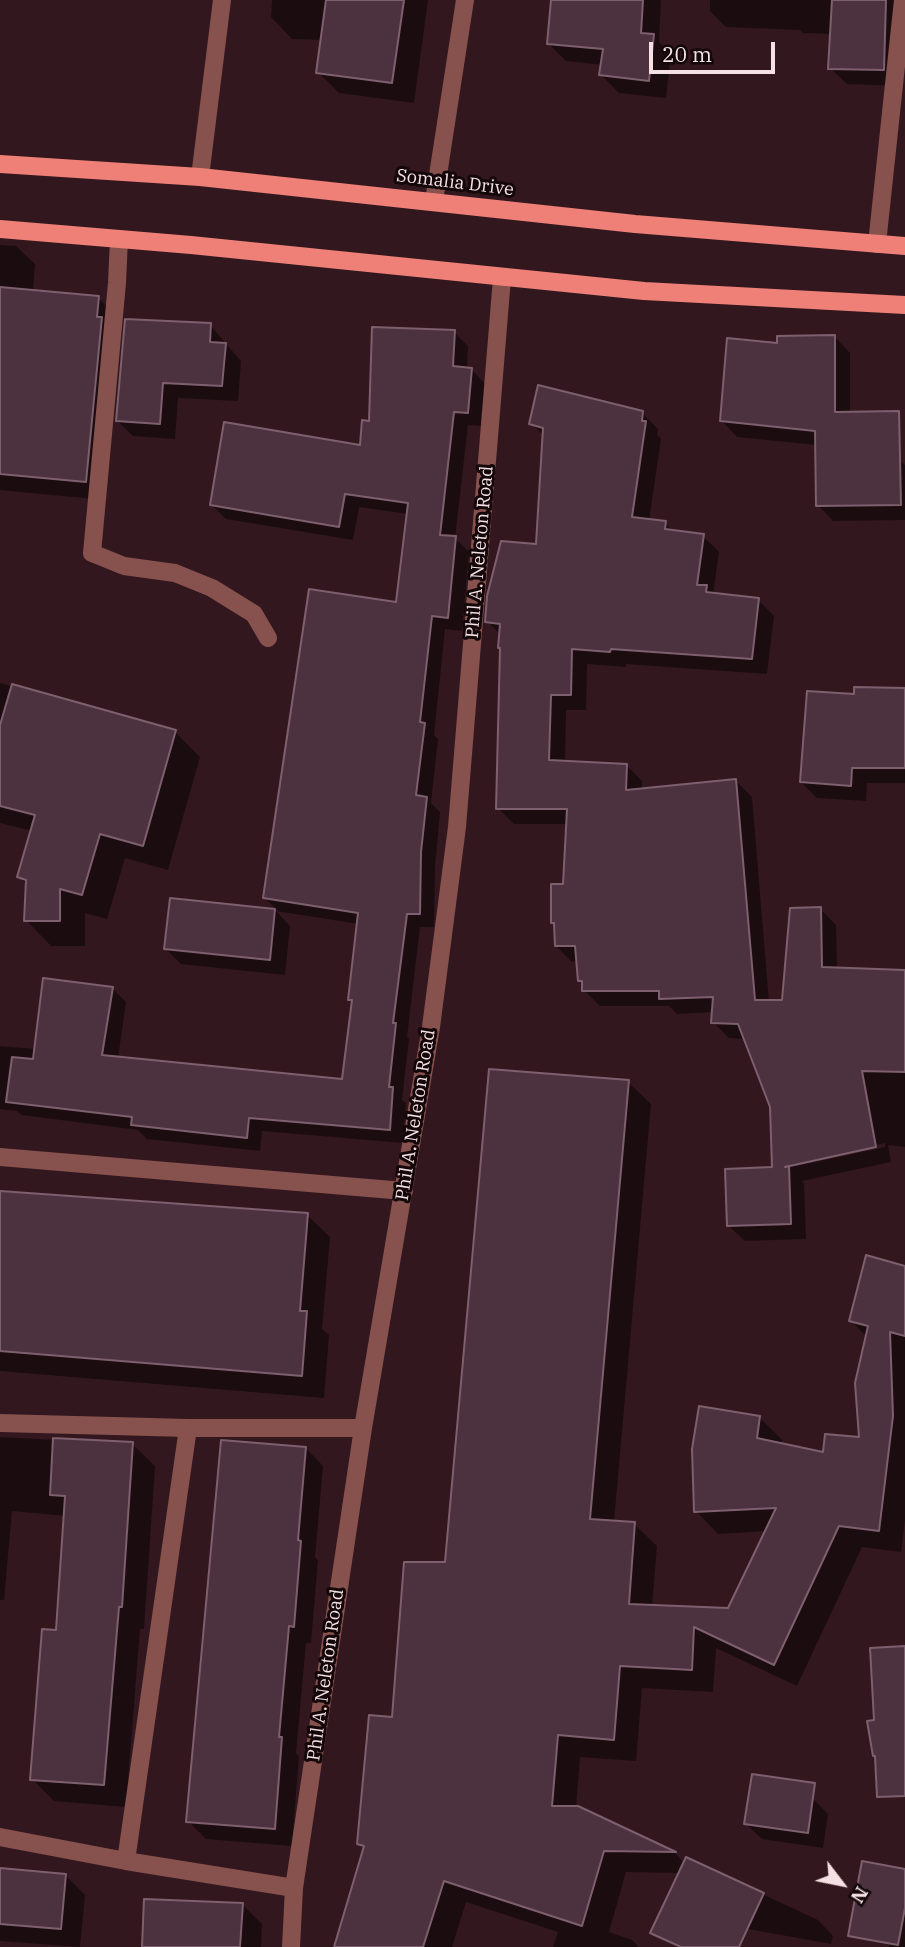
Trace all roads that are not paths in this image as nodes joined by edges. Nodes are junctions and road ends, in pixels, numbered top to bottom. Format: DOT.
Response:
graph roads {
  1 [pos="222,0"];
  2 [pos="465,0"];
  3 [pos="903,0"];
  4 [pos="0,164"];
  5 [pos="200,177"];
  6 [pos="435,201"];
  7 [pos="0,229"];
  8 [pos="118,239"];
  9 [pos="877,244"];
  10 [pos="905,246"];
  11 [pos="502,278"];
  12 [pos="905,305"];
  13 [pos="268,638"];
  14 [pos="0,1157"];
  15 [pos="404,1191"];
  16 [pos="0,1423"];
  17 [pos="363,1427"];
  18 [pos="188,1428"];
  19 [pos="0,1837"];
  20 [pos="126,1861"];
  21 [pos="294,1888"];
  22 [pos="291,1947"];
  1 -- 5 [label="street"];
  2 -- 6 [label="street"];
  3 -- 9 [label="street"];
  4 -- 5 [label="main road, Somalia Drive"];
  5 -- 6 [label="main road, Somalia Drive"];
  6 -- 9 [label="main road, Somalia Drive"];
  7 -- 8 [label="main road"];
  8 -- 11 [label="main road"];
  8 -- 13 [label="street"];
  9 -- 10 [label="main road, Somalia Drive"];
  11 -- 12 [label="main road"];
  11 -- 15 [label="street, Phil A. Neleton Road"];
  14 -- 15 [label="street"];
  15 -- 17 [label="street, Phil A. Neleton Road"];
  16 -- 18 [label="street"];
  17 -- 18 [label="street"];
  17 -- 21 [label="street, Phil A. Neleton Road"];
  18 -- 20 [label="street"];
  19 -- 20 [label="street"];
  20 -- 21 [label="street"];
  21 -- 22 [label="street, Phil A. Neleton Road"];
}
